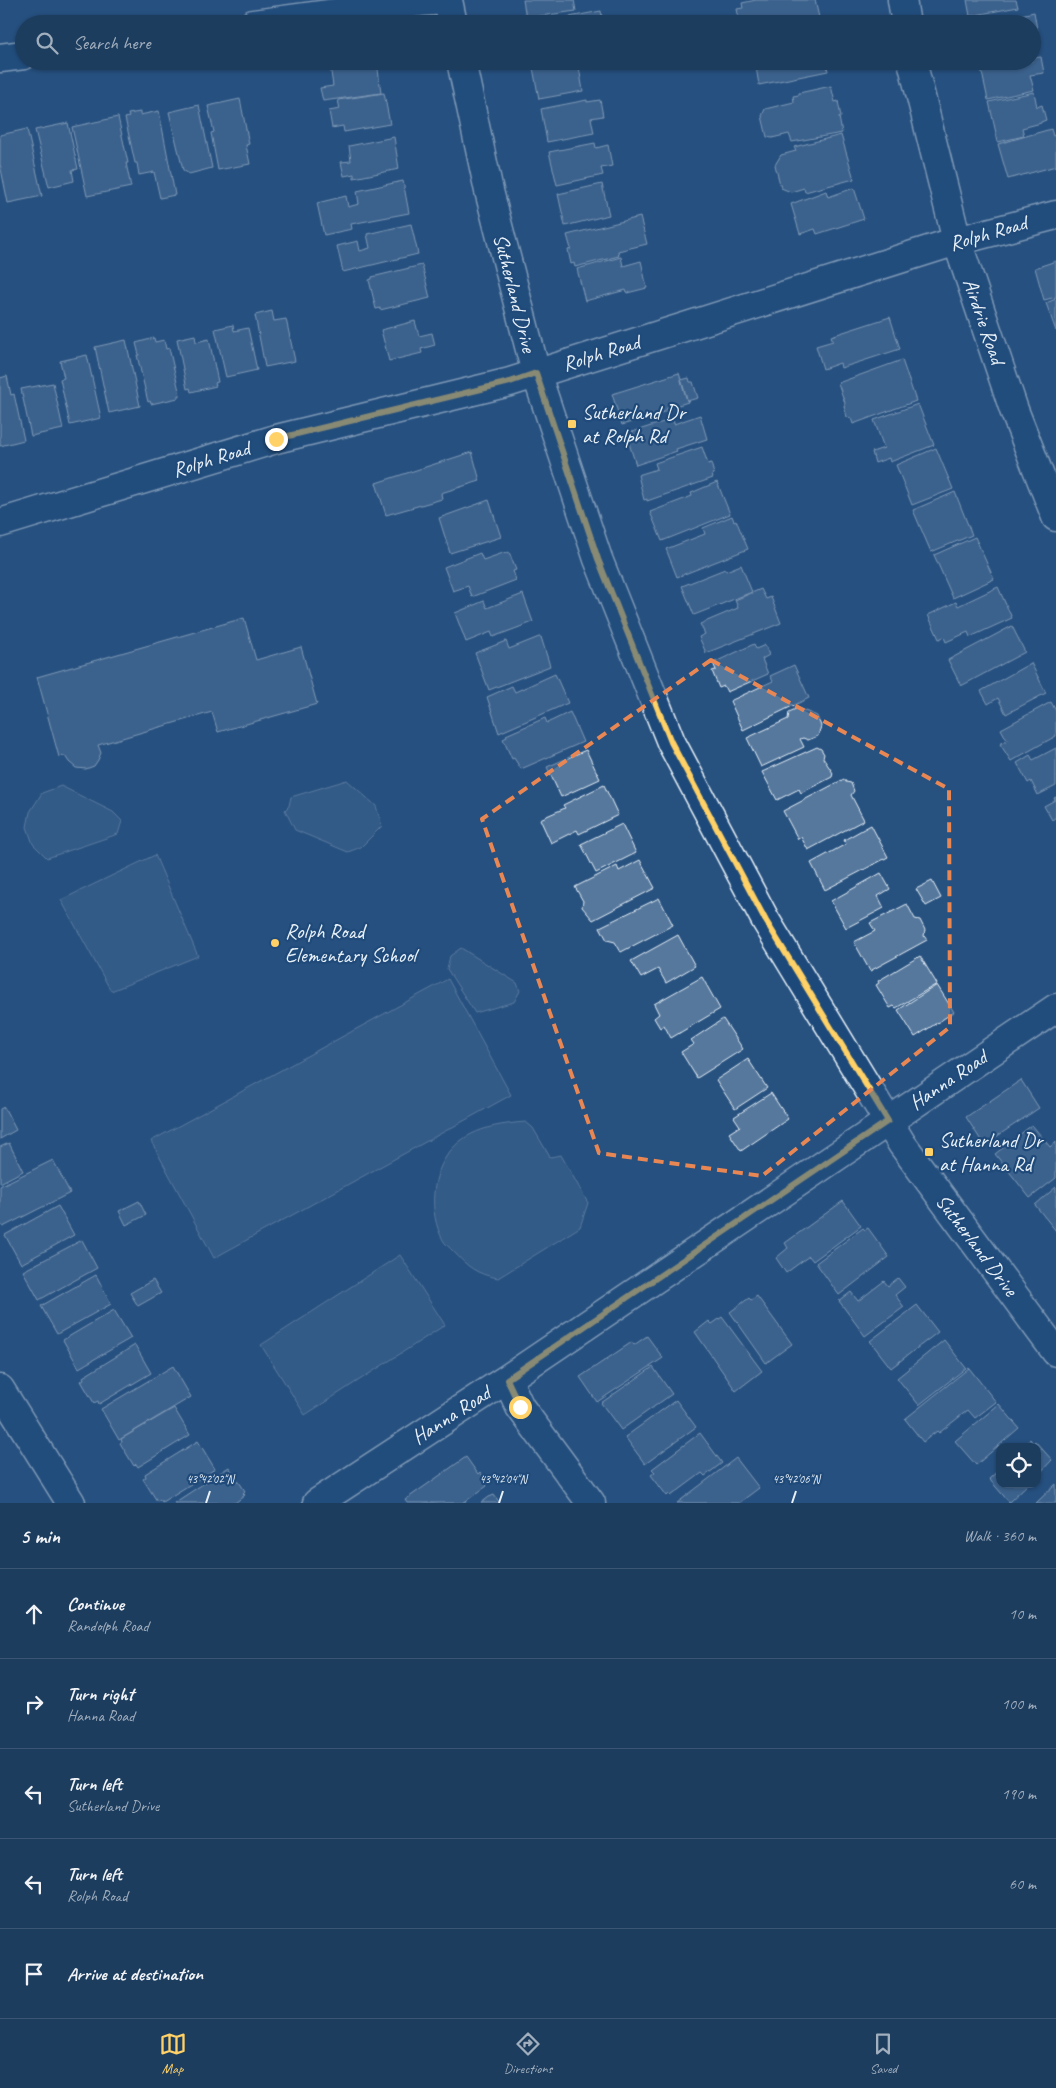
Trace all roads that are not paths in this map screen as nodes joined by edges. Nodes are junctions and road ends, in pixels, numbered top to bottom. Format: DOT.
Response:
graph roads {
  1 [pos="447,0"];
  2 [pos="902,0"];
  3 [pos="321,15"];
  4 [pos="451,15"];
  5 [pos="904,15"];
  6 [pos="15,56"];
  7 [pos="0,58"];
  8 [pos="463,70"];
  9 [pos="914,70"];
  10 [pos="1056,214"];
  11 [pos="957,241"];
  12 [pos="536,373"];
  13 [pos="1056,517"];
  14 [pos="0,523"];
  15 [pos="1056,1008"];
  16 [pos="888,1121"];
  17 [pos="1056,1352"];
  18 [pos="507,1379"];
  19 [pos="0,1389"];
  20 [pos="71,1503"];
  21 [pos="317,1503"];
  22 [pos="591,1503"];
  1 -- 3 [label="street"];
  1 -- 4 [label="street"];
  2 -- 5 [label="street"];
  6 -- 7 [label="street"];
  8 -- 12 [label="street, Sutherland Drive"];
  9 -- 11 [label="street, Airdrie Road"];
  10 -- 11 [label="street, Rolph Road"];
  11 -- 12 [label="street, Rolph Road"];
  11 -- 13 [label="street, Airdrie Road"];
  12 -- 14 [label="street, Rolph Road"];
  12 -- 16 [label="street, Sutherland Drive"];
  15 -- 16 [label="street, Hanna Road"];
  16 -- 17 [label="street, Sutherland Drive"];
  16 -- 18 [label="street, Hanna Road"];
  18 -- 21 [label="street, Hanna Road"];
  18 -- 22 [label="street"];
  19 -- 20 [label="street"];
}
